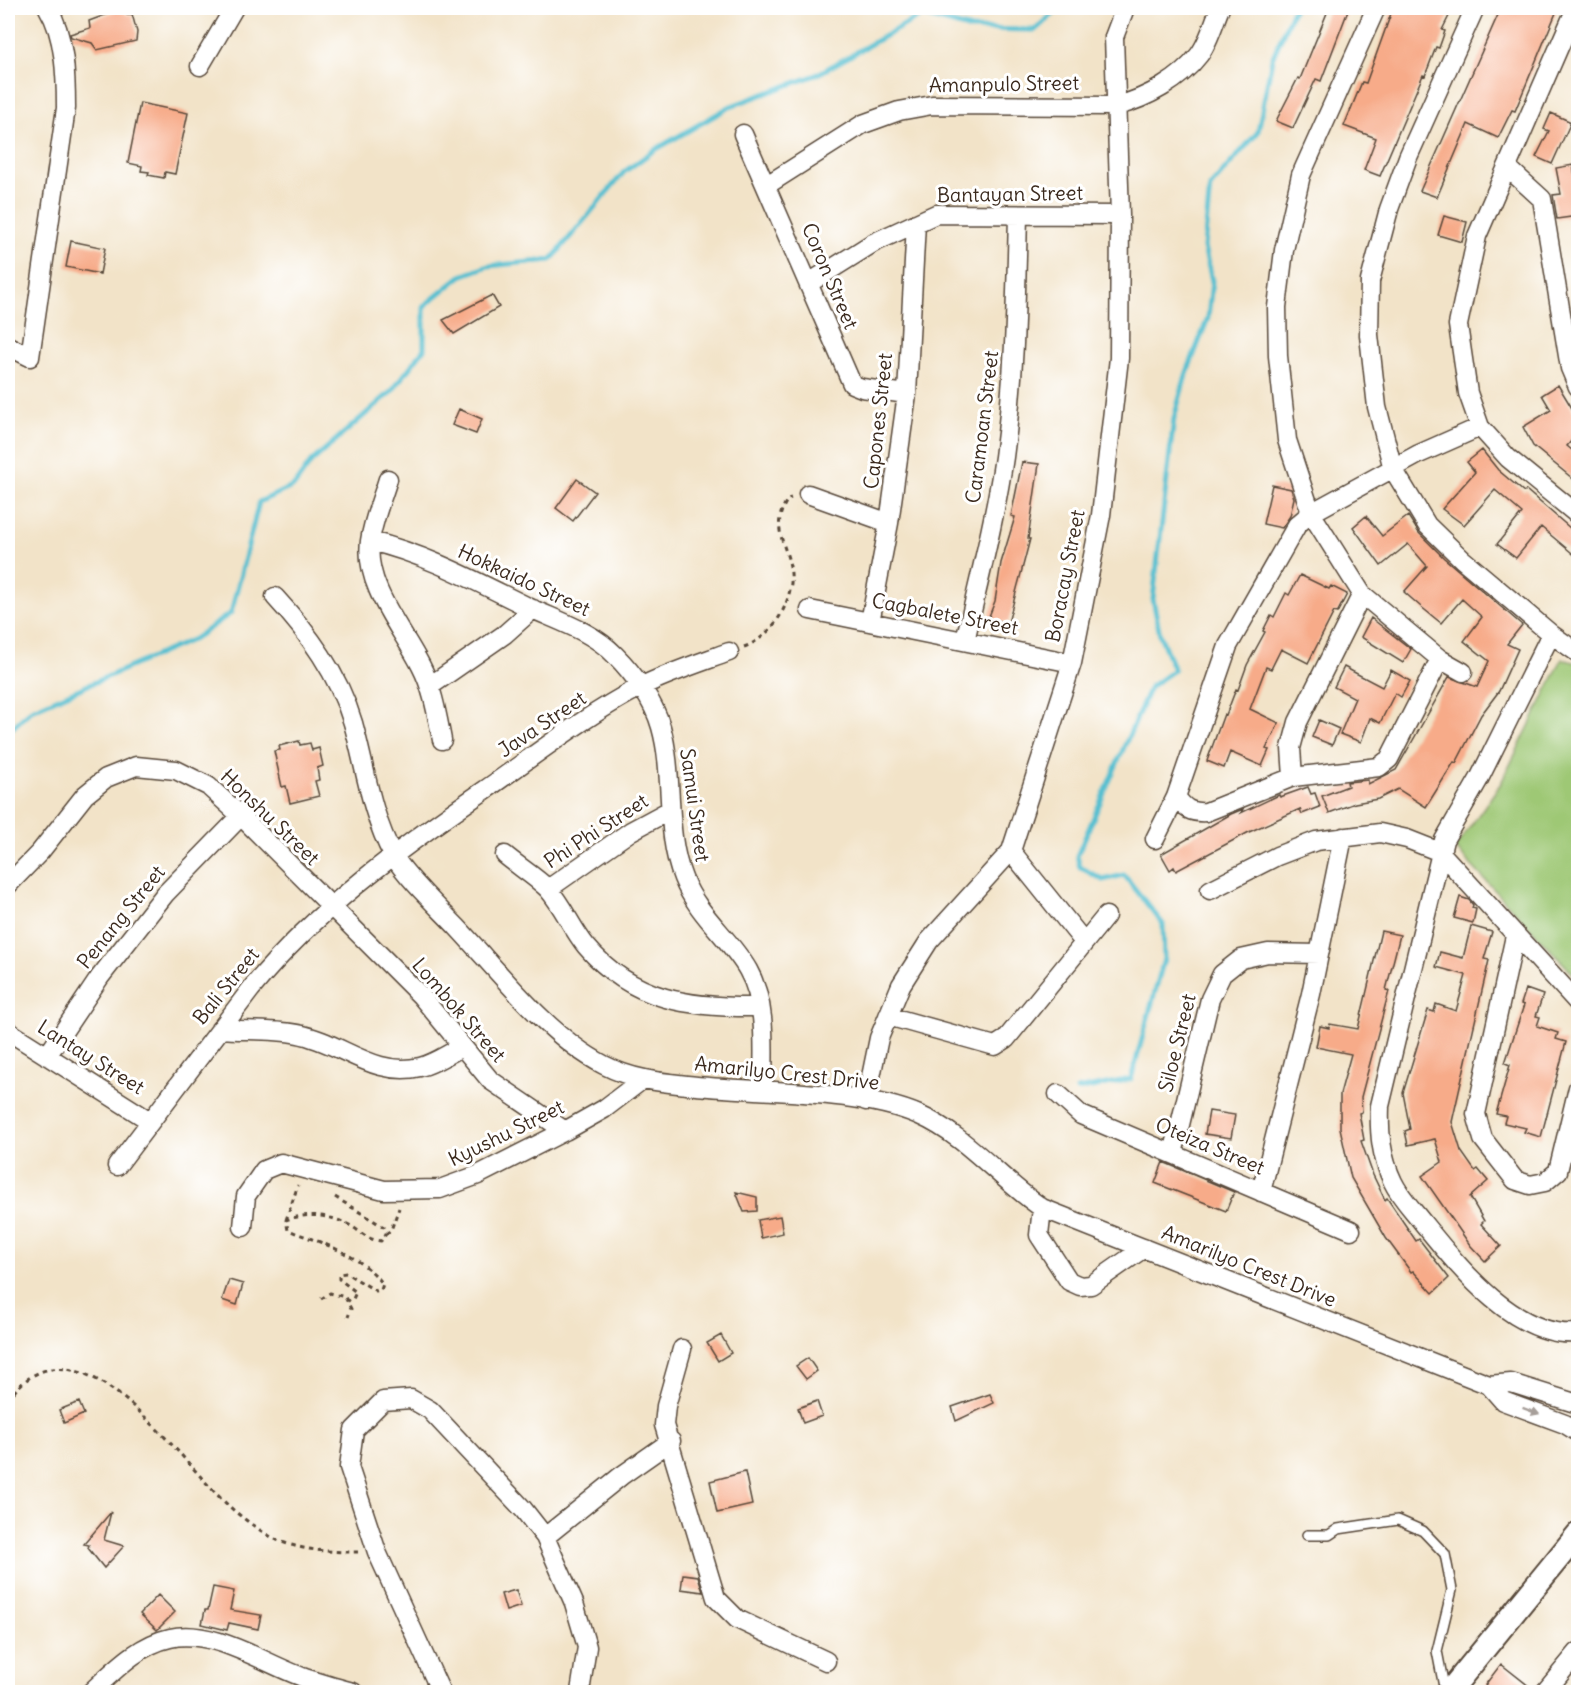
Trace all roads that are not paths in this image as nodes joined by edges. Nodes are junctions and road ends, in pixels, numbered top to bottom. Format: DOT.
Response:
graph roads {
  1 [pos="48,8"];
  2 [pos="234,8"];
  3 [pos="1125,8"];
  4 [pos="1220,8"];
  5 [pos="1376,8"];
  6 [pos="1475,8"];
  7 [pos="1576,8"];
  8 [pos="200,66"];
  9 [pos="1117,106"];
  10 [pos="743,134"];
  11 [pos="1508,168"];
  12 [pos="767,185"];
  13 [pos="1018,215"];
  14 [pos="1120,215"];
  15 [pos="916,223"];
  16 [pos="809,283"];
  17 [pos="8,346"];
  18 [pos="1578,387"];
  19 [pos="907,394"];
  20 [pos="1480,427"];
  21 [pos="1393,469"];
  22 [pos="388,479"];
  23 [pos="808,494"];
  24 [pos="1311,513"];
  25 [pos="1578,515"];
  26 [pos="889,523"];
  27 [pos="370,542"];
  28 [pos="1362,594"];
  29 [pos="275,597"];
  30 [pos="533,609"];
  31 [pos="810,610"];
  32 [pos="870,622"];
  33 [pos="1551,634"];
  34 [pos="965,641"];
  35 [pos="729,652"];
  36 [pos="1578,653"];
  37 [pos="1440,659"];
  38 [pos="1072,663"];
  39 [pos="1463,672"];
  40 [pos="430,686"];
  41 [pos="641,687"];
  42 [pos="442,740"];
  43 [pos="1293,777"];
  44 [pos="1176,797"];
  45 [pos="669,810"];
  46 [pos="241,816"];
  47 [pos="1343,837"];
  48 [pos="1155,839"];
  49 [pos="1011,851"];
  50 [pos="1440,852"];
  51 [pos="505,855"];
  52 [pos="394,857"];
  53 [pos="8,885"];
  54 [pos="548,889"];
  55 [pos="1210,891"];
  56 [pos="330,906"];
  57 [pos="1106,916"];
  58 [pos="1515,936"];
  59 [pos="1084,942"];
  60 [pos="1319,954"];
  61 [pos="1578,1003"];
  62 [pos="760,1007"];
  63 [pos="888,1016"];
  64 [pos="219,1029"];
  65 [pos="8,1031"];
  66 [pos="462,1047"];
  67 [pos="47,1056"];
  68 [pos="642,1080"];
  69 [pos="1578,1088"];
  70 [pos="763,1090"];
  71 [pos="1058,1094"];
  72 [pos="866,1101"];
  73 [pos="150,1121"];
  74 [pos="565,1131"];
  75 [pos="1173,1154"];
  76 [pos="117,1166"];
  77 [pos="1261,1192"];
  78 [pos="1042,1208"];
  79 [pos="243,1227"];
  80 [pos="1351,1230"];
  81 [pos="1144,1248"];
  82 [pos="1578,1333"];
  83 [pos="682,1349"];
  84 [pos="1489,1384"];
  85 [pos="1578,1404"];
  86 [pos="1578,1432"];
  87 [pos="671,1441"];
  88 [pos="1578,1534"];
  89 [pos="1307,1535"];
  90 [pos="545,1537"];
  91 [pos="1578,1652"];
  92 [pos="826,1661"];
  93 [pos="301,1685"];
  94 [pos="91,1692"];
  95 [pos="353,1692"];
  96 [pos="441,1692"];
  97 [pos="580,1692"];
  98 [pos="1447,1692"];
  99 [pos="1545,1692"];
  1 -- 17 [label="street"];
  2 -- 8 [label="street"];
  3 -- 9 [label="street, Boracay Street"];
  4 -- 9 [label="street, Amanpulo Street"];
  5 -- 24 [label="street"];
  6 -- 21 [label="street"];
  7 -- 11 [label="street"];
  9 -- 12 [label="street, Amanpulo Street"];
  9 -- 14 [label="street, Boracay Street"];
  10 -- 12 [label="street, Coron Street"];
  11 -- 18 [label="street"];
  11 -- 20 [label="street"];
  12 -- 16 [label="street, Coron Street"];
  13 -- 14 [label="street, Bantayan Street"];
  13 -- 15 [label="street, Bantayan Street"];
  13 -- 34 [label="street, Caramoan Street"];
  14 -- 38 [label="street, Boracay Street"];
  15 -- 16 [label="street, Bantayan Street"];
  15 -- 19 [label="street, Capones Street"];
  16 -- 19 [label="street, Coron Street"];
  19 -- 26 [label="street, Capones Street"];
  20 -- 21 [label="street"];
  20 -- 25 [label="street"];
  21 -- 24 [label="street"];
  21 -- 33 [label="street"];
  22 -- 27 [label="street"];
  23 -- 26 [label="street"];
  24 -- 28 [label="street"];
  24 -- 44 [label="street"];
  26 -- 32 [label="street, Capones Street"];
  27 -- 30 [label="street, Hokkaido Street"];
  27 -- 40 [label="street"];
  28 -- 37 [label="street"];
  28 -- 43 [label="street"];
  29 -- 52 [label="street, Amarilyo Crest Drive"];
  30 -- 40 [label="street"];
  30 -- 41 [label="street, Hokkaido Street"];
  31 -- 32 [label="street, Cagbalete Street"];
  32 -- 34 [label="street, Cagbalete Street"];
  33 -- 36 [label="street"];
  33 -- 50 [label="street"];
  34 -- 38 [label="street, Cagbalete Street"];
  35 -- 41 [label="street, Java Street"];
  37 -- 39 [label="street"];
  37 -- 43 [label="street"];
  38 -- 49 [label="street, Boracay Street"];
  40 -- 42 [label="street"];
  41 -- 45 [label="street, Samui Street"];
  41 -- 52 [label="street, Java Street"];
  43 -- 44 [label="street"];
  44 -- 48 [label="street"];
  45 -- 54 [label="street, Phi Phi Street"];
  45 -- 62 [label="street, Samui Street"];
  46 -- 53 [label="street, Honshu Street"];
  46 -- 56 [label="street, Honshu Street"];
  46 -- 67 [label="street, Penang Street"];
  47 -- 50 [label="street"];
  47 -- 55 [label="street"];
  47 -- 60 [label="street"];
  49 -- 59 [label="street"];
  49 -- 63 [label="street, Boracay Street"];
  50 -- 58 [label="street"];
  50 -- 82 [label="street"];
  51 -- 54 [label="street"];
  52 -- 56 [label="street, Bali Street"];
  52 -- 68 [label="street, Amarilyo Crest Drive"];
  54 -- 62 [label="street"];
  56 -- 64 [label="street, Bali Street"];
  56 -- 66 [label="street, Lombok Street"];
  57 -- 59 [label="street"];
  58 -- 61 [label="street"];
  58 -- 69 [label="street"];
  59 -- 63 [label="street"];
  60 -- 75 [label="street, Siloe Street"];
  60 -- 77 [label="street"];
  62 -- 70 [label="street, Samui Street"];
  63 -- 72 [label="street, Boracay Street"];
  64 -- 66 [label="street"];
  64 -- 73 [label="street, Bali Street"];
  65 -- 67 [label="street, Lantay Street"];
  66 -- 74 [label="street, Lombok Street"];
  67 -- 73 [label="street, Lantay Street"];
  68 -- 70 [label="street, Amarilyo Crest Drive"];
  68 -- 74 [label="street, Kyushu Street"];
  70 -- 72 [label="street, Amarilyo Crest Drive"];
  71 -- 75 [label="street, Oteiza Street"];
  72 -- 78 [label="street, Amarilyo Crest Drive"];
  73 -- 76 [label="street, Bali Street"];
  74 -- 79 [label="street, Kyushu Street"];
  75 -- 77 [label="street, Oteiza Street"];
  77 -- 80 [label="street, Oteiza Street"];
  78 -- 81 [label="street, Amarilyo Crest Drive"];
  78 -- 81 [label="street"];
  81 -- 84 [label="street, Amarilyo Crest Drive"];
  83 -- 87 [label="street"];
  84 -- 85 [label="street, Amarilyo Crest Drive"];
  84 -- 86 [label="street, Amarilyo Crest Drive, one-way"];
  87 -- 90 [label="street"];
  87 -- 92 [label="street"];
  88 -- 98 [label="street"];
  89 -- 98 [label="lane"];
  90 -- 96 [label="street"];
  90 -- 97 [label="street"];
  91 -- 99 [label="street"];
  93 -- 94 [label="street"];
  93 -- 95 [label="street"];
}
